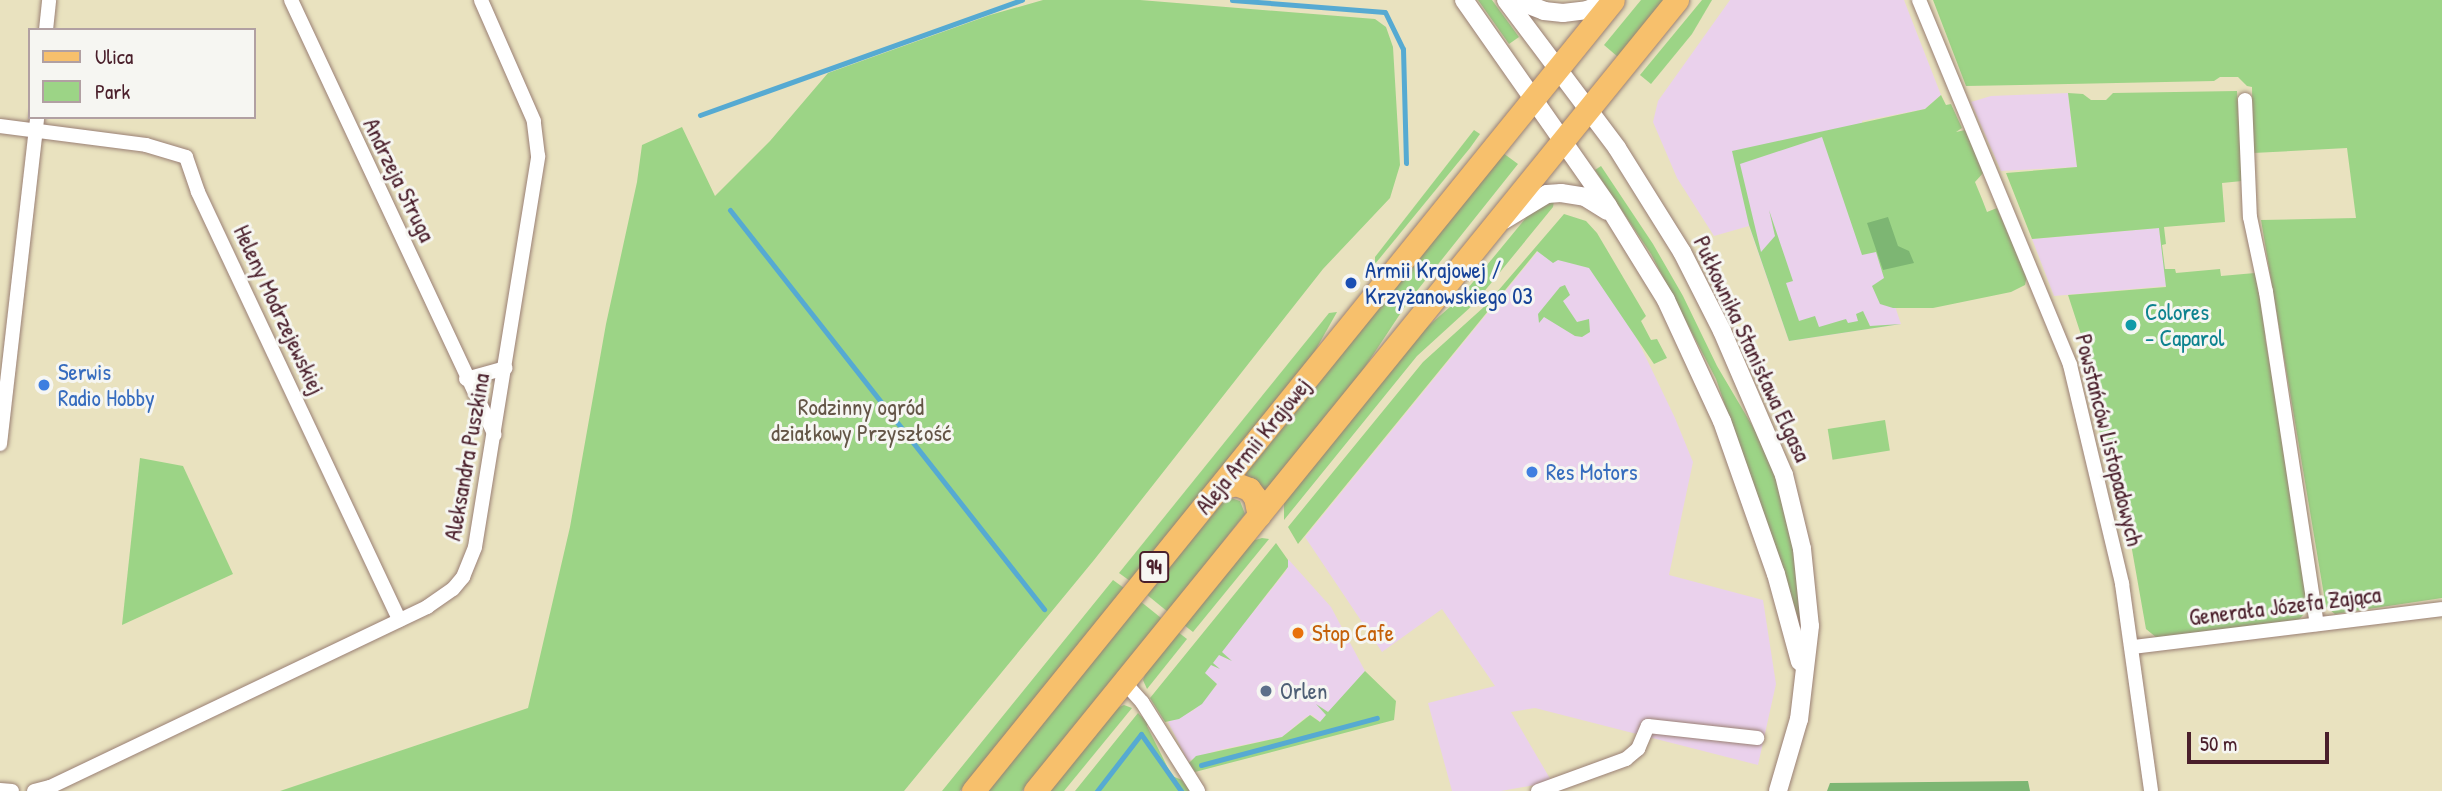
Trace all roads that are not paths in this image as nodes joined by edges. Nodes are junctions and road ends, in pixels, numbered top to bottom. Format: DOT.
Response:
graph roads {
  1 [pos="49,0"];
  2 [pos="290,0"];
  3 [pos="481,0"];
  4 [pos="1464,0"];
  5 [pos="1506,0"];
  6 [pos="1516,0"];
  7 [pos="1612,0"];
  8 [pos="1677,0"];
  9 [pos="1919,0"];
  10 [pos="46,28"];
  11 [pos="1557,69"];
  12 [pos="1532,100"];
  13 [pos="2245,100"];
  14 [pos="1588,109"];
  15 [pos="36,123"];
  16 [pos="0,125"];
  17 [pos="1562,140"];
  18 [pos="1615,217"];
  19 [pos="1492,227"];
  20 [pos="0,309"];
  21 [pos="16,311"];
  22 [pos="506,368"];
  23 [pos="466,379"];
  24 [pos="1,417"];
  25 [pos="495,435"];
  26 [pos="0,444"];
  27 [pos="1219,488"];
  28 [pos="1259,516"];
  29 [pos="2442,609"];
  30 [pos="400,620"];
  31 [pos="2317,624"];
  32 [pos="2133,647"];
  33 [pos="1802,675"];
  34 [pos="1124,682"];
  35 [pos="1758,738"];
  36 [pos="0,790"];
  37 [pos="12,791"];
  38 [pos="34,791"];
  39 [pos="973,791"];
  40 [pos="1035,791"];
  41 [pos="1198,791"];
  42 [pos="1538,791"];
  43 [pos="1778,791"];
  44 [pos="2151,791"];
  1 -- 10 [label="street"];
  2 -- 23 [label="street, Andrzeja Struga"];
  3 -- 22 [label="street, Aleksandra Puszkina"];
  4 -- 12 [label="street"];
  5 -- 11 [label="street"];
  6 -- 7 [label="street"];
  7 -- 11 [label="main road, Aleja Armii Krajowej / 94"];
  8 -- 14 [label="main road, 94"];
  9 -- 32 [label="street, Powstańców Listopadowych"];
  11 -- 12 [label="main road, Aleja Armii Krajowej / 94"];
  11 -- 14 [label="street"];
  12 -- 17 [label="street"];
  12 -- 27 [label="main road, Aleja Armii Krajowej / 94"];
  13 -- 31 [label="street"];
  14 -- 17 [label="main road, 94"];
  14 -- 33 [label="street, Pułkownika Stanisława Elgasa"];
  15 -- 16 [label="street"];
  15 -- 21 [label="street"];
  15 -- 30 [label="street, Heleny Modrzejewskiej"];
  17 -- 18 [label="street, Pułkownika Stanisława Elgasa"];
  17 -- 19 [label="main road, 94"];
  18 -- 19 [label="street"];
  18 -- 33 [label="street, Pułkownika Stanisława Elgasa"];
  19 -- 28 [label="main road, 94"];
  20 -- 21 [label="street"];
  21 -- 24 [label="street"];
  22 -- 23 [label="street"];
  22 -- 25 [label="street, Aleksandra Puszkina"];
  23 -- 25 [label="street, Andrzeja Struga"];
  24 -- 26 [label="street"];
  25 -- 30 [label="street, Aleksandra Puszkina"];
  27 -- 28 [label="main road"];
  27 -- 39 [label="main road, Aleja Armii Krajowej / 94"];
  28 -- 34 [label="main road, 94"];
  29 -- 31 [label="street, Generała Józefa Zająca"];
  30 -- 38 [label="street, Aleksandra Puszkina"];
  31 -- 32 [label="street, Generała Józefa Zająca"];
  32 -- 44 [label="street, Powstańców Listopadowych"];
  33 -- 43 [label="street, Pułkownika Stanisława Elgasa"];
  34 -- 40 [label="main road, 94"];
  34 -- 41 [label="street"];
  35 -- 42 [label="street"];
  36 -- 37 [label="street"];
}
